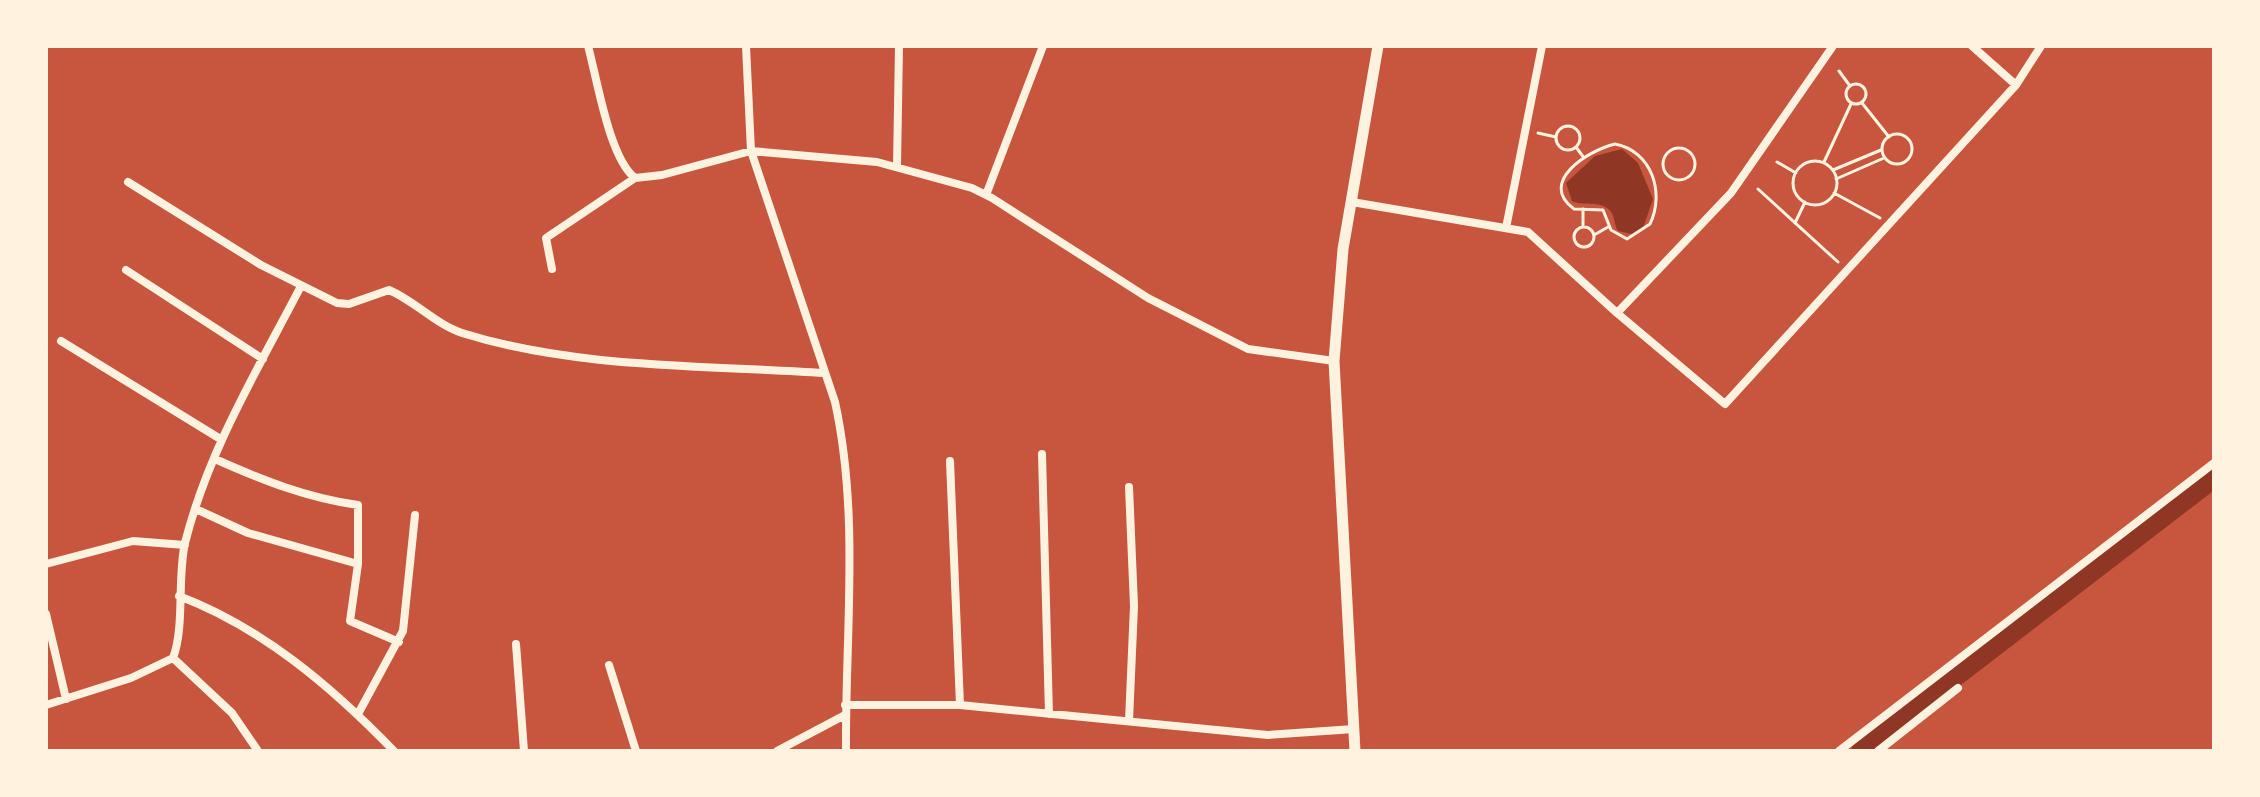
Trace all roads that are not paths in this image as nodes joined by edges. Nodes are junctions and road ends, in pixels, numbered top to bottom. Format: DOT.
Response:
graph roads {
  1 [pos="588,46"];
  2 [pos="746,46"];
  3 [pos="899,46"];
  4 [pos="1043,46"];
  5 [pos="1378,46"];
  6 [pos="1542,46"];
  7 [pos="1833,46"];
  8 [pos="1972,46"];
  9 [pos="2041,46"];
  10 [pos="2016,85"];
  11 [pos="751,151"];
  12 [pos="897,167"];
  13 [pos="635,178"];
  14 [pos="128,182"];
  15 [pos="986,195"];
  16 [pos="1352,202"];
  17 [pos="1506,228"];
  18 [pos="552,269"];
  19 [pos="126,270"];
  20 [pos="301,286"];
  21 [pos="1617,313"];
  22 [pos="61,341"];
  23 [pos="263,359"];
  24 [pos="1334,361"];
  25 [pos="824,373"];
  26 [pos="222,440"];
  27 [pos="1042,454"];
  28 [pos="215,459"];
  29 [pos="950,461"];
  30 [pos="2214,463"];
  31 [pos="1129,487"];
  32 [pos="196,509"];
  33 [pos="415,515"];
  34 [pos="185,545"];
  35 [pos="46,564"];
  36 [pos="358,564"];
  37 [pos="179,596"];
  38 [pos="46,614"];
  39 [pos="399,642"];
  40 [pos="516,644"];
  41 [pos="173,658"];
  42 [pos="609,665"];
  43 [pos="1958,688"];
  44 [pos="66,699"];
  45 [pos="46,705"];
  46 [pos="845,705"];
  47 [pos="960,705"];
  48 [pos="358,714"];
  49 [pos="1049,714"];
  50 [pos="845,715"];
  51 [pos="1129,721"];
  52 [pos="1354,729"];
  53 [pos="1844,749"];
  54 [pos="258,751"];
  55 [pos="394,751"];
  56 [pos="524,751"];
  57 [pos="636,751"];
  58 [pos="777,751"];
  59 [pos="846,751"];
  60 [pos="1355,751"];
  61 [pos="1878,751"];
  1 -- 13 [label="street"];
  2 -- 11 [label="street"];
  3 -- 12 [label="street"];
  4 -- 15 [label="street"];
  5 -- 16 [label="street"];
  6 -- 17 [label="street"];
  7 -- 21 [label="street"];
  8 -- 10 [label="street"];
  9 -- 10 [label="street"];
  10 -- 21 [label="street"];
  11 -- 12 [label="street"];
  11 -- 13 [label="street"];
  11 -- 25 [label="street"];
  12 -- 15 [label="street"];
  13 -- 18 [label="street"];
  14 -- 20 [label="street"];
  15 -- 24 [label="street"];
  16 -- 17 [label="street"];
  16 -- 24 [label="street"];
  17 -- 21 [label="street"];
  19 -- 23 [label="street"];
  20 -- 23 [label="street"];
  20 -- 25 [label="street"];
  22 -- 26 [label="street"];
  23 -- 26 [label="street"];
  24 -- 52 [label="street"];
  25 -- 46 [label="street"];
  26 -- 28 [label="street"];
  27 -- 49 [label="street"];
  28 -- 32 [label="street"];
  28 -- 36 [label="street"];
  29 -- 47 [label="street"];
  30 -- 53 [label="street"];
  31 -- 51 [label="street"];
  32 -- 34 [label="street"];
  32 -- 36 [label="street"];
  33 -- 39 [label="street"];
  34 -- 35 [label="street"];
  34 -- 37 [label="street"];
  36 -- 39 [label="street"];
  37 -- 41 [label="street"];
  37 -- 48 [label="street"];
  38 -- 44 [label="street"];
  39 -- 48 [label="street"];
  40 -- 56 [label="street"];
  41 -- 44 [label="street"];
  41 -- 54 [label="street"];
  42 -- 57 [label="street"];
  43 -- 61 [label="street"];
  44 -- 45 [label="street"];
  46 -- 47 [label="street"];
  46 -- 50 [label="street"];
  47 -- 49 [label="street"];
  48 -- 55 [label="street"];
  49 -- 51 [label="street"];
  50 -- 58 [label="street"];
  50 -- 59 [label="street"];
  51 -- 52 [label="street"];
  52 -- 60 [label="street"];
}
